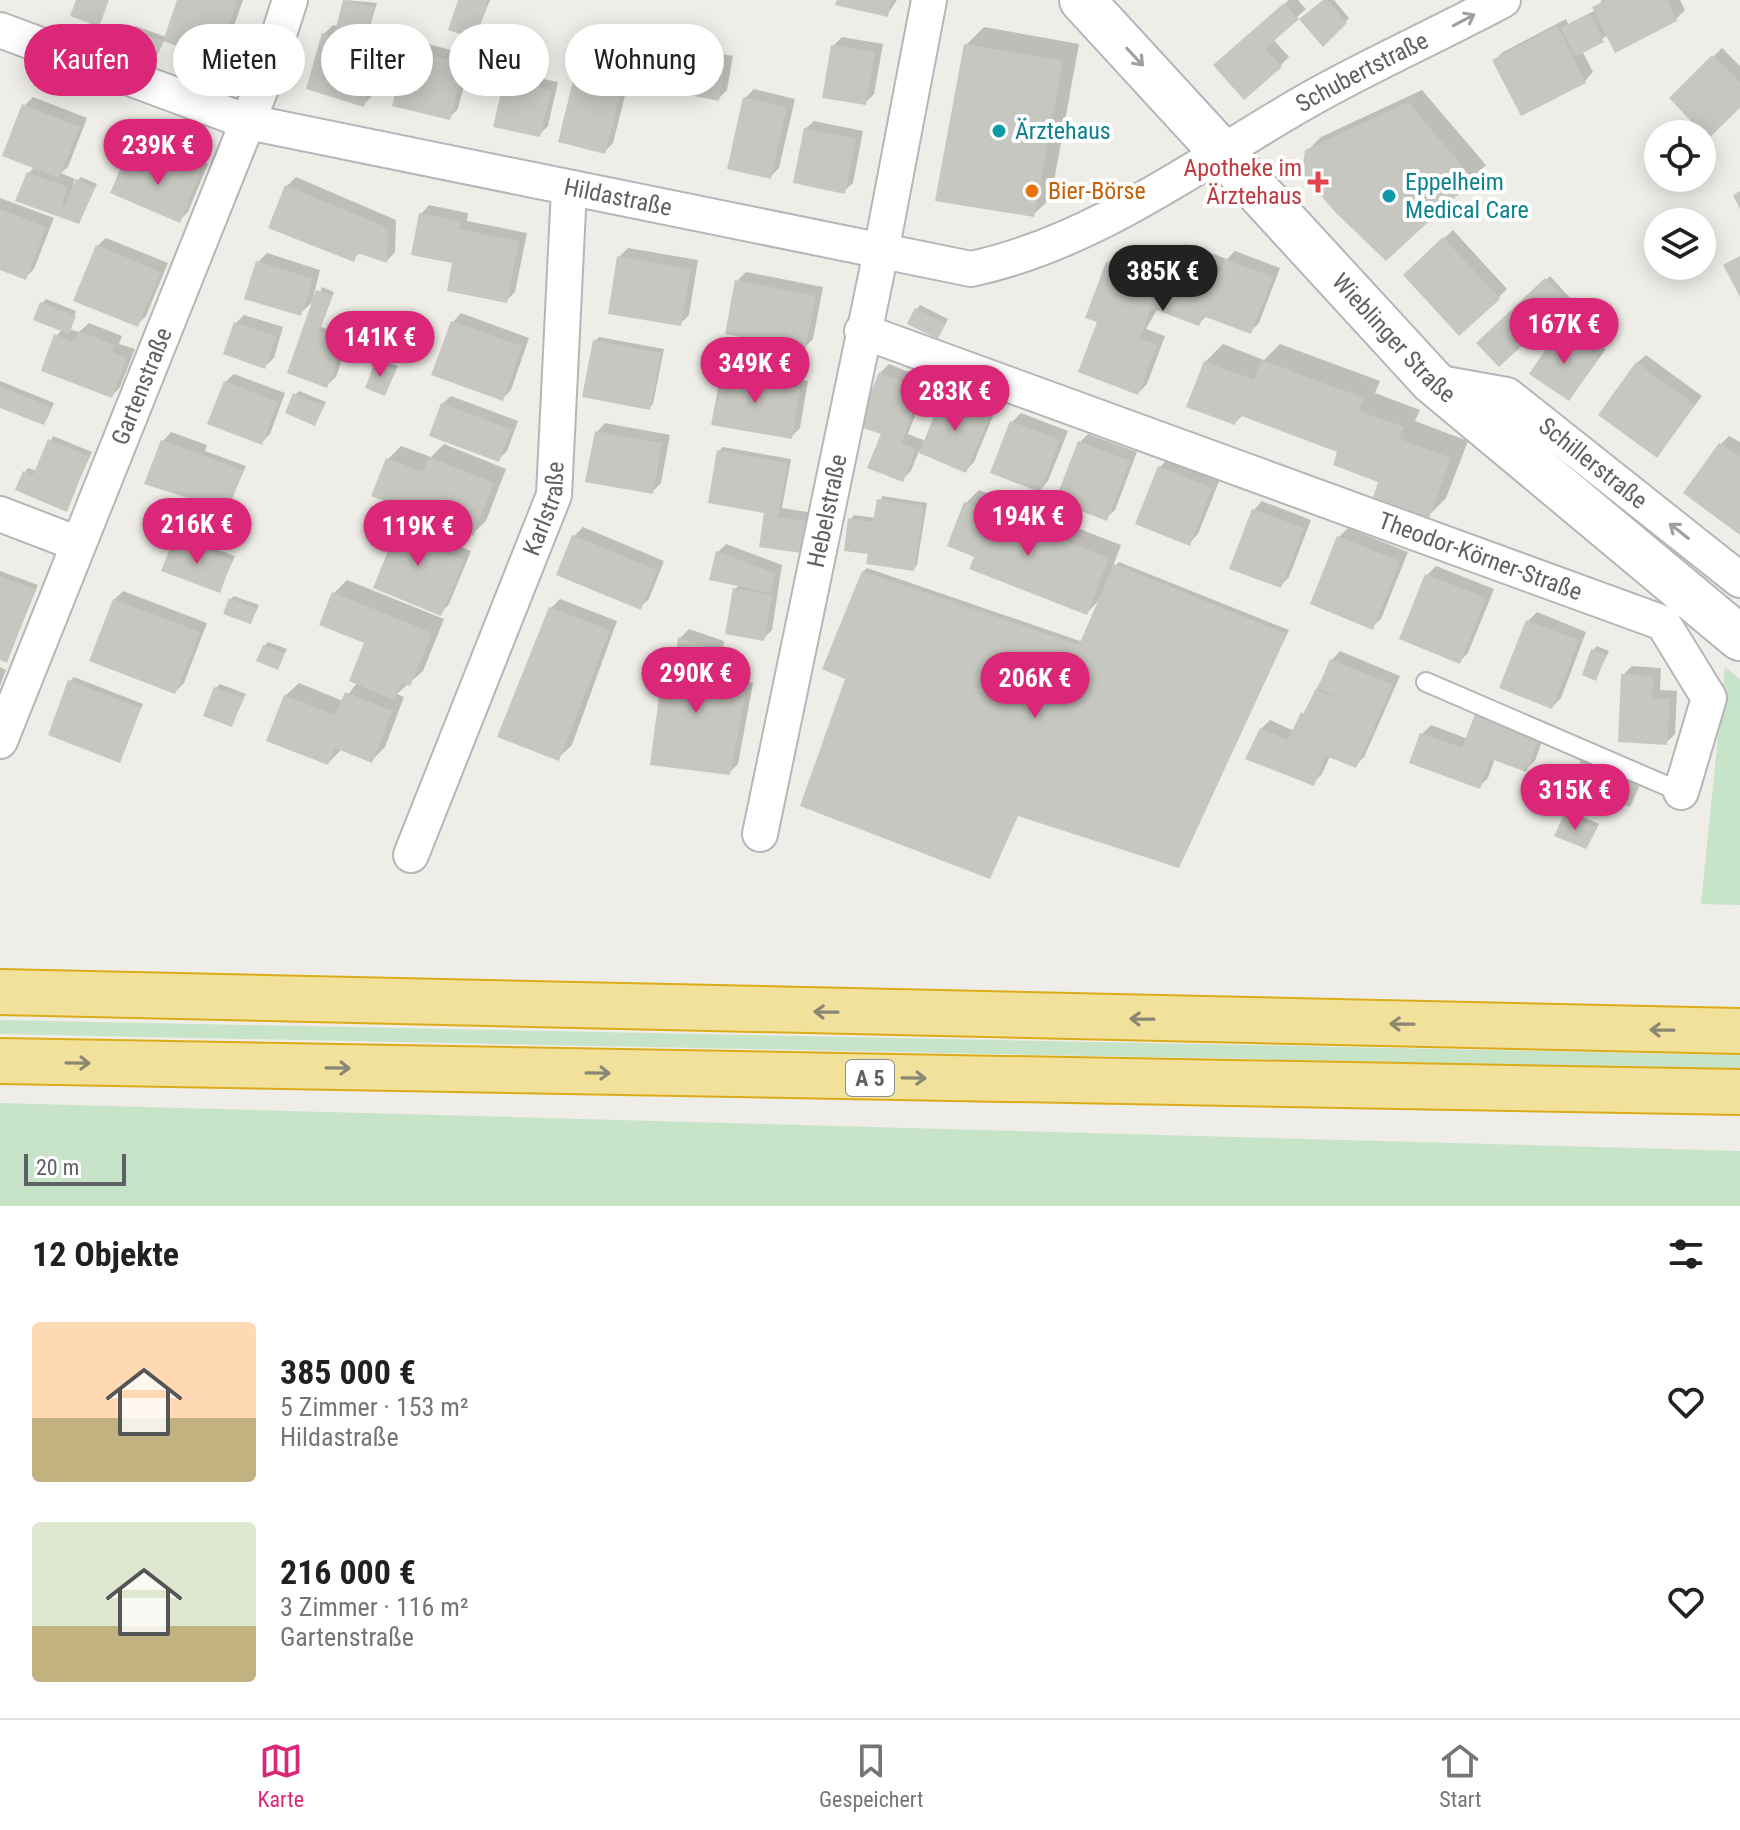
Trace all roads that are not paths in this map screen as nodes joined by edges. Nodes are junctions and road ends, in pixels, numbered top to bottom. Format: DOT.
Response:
graph roads {
  1 [pos="290,0"];
  2 [pos="929,0"];
  3 [pos="1082,0"];
  4 [pos="1503,0"];
  5 [pos="0,30"];
  6 [pos="248,122"];
  7 [pos="1224,152"];
  8 [pos="569,189"];
  9 [pos="881,252"];
  10 [pos="862,331"];
  11 [pos="1432,381"];
  12 [pos="0,514"];
  13 [pos="78,544"];
  14 [pos="1740,580"];
  15 [pos="1740,638"];
  16 [pos="1426,682"];
  17 [pos="0,741"];
  18 [pos="1681,792"];
  19 [pos="760,834"];
  20 [pos="411,855"];
  21 [pos="0,992"];
  22 [pos="1740,1031"];
  23 [pos="0,1061"];
  24 [pos="1740,1092"];
  1 -- 6 [label="street, Gartenstraße"];
  2 -- 9 [label="street, Hebelstraße"];
  3 -- 7 [label="street, Wieblinger Straße, one-way"];
  7 -- 4 [label="street, Schubertstraße, one-way"];
  5 -- 6 [label="street, Hildastraße"];
  6 -- 8 [label="street, Hildastraße"];
  6 -- 13 [label="street, Gartenstraße"];
  7 -- 9 [label="street, Hildastraße"];
  7 -- 11 [label="street, Wieblinger Straße"];
  8 -- 9 [label="street, Hildastraße"];
  8 -- 20 [label="street, Karlstraße"];
  9 -- 10 [label="street, Hebelstraße"];
  10 -- 18 [label="street, Theodor-Körner-Straße"];
  10 -- 19 [label="street, Hebelstraße"];
  14 -- 11 [label="street, Schillerstraße, one-way"];
  11 -- 15 [label="street, Wieblinger Straße"];
  12 -- 13 [label="street"];
  13 -- 17 [label="street, Gartenstraße"];
  16 -- 18 [label="lane, Theodor-Körner-Straße"];
  22 -- 21 [label="highway, one-way"];
  23 -- 24 [label="highway, A 5, one-way"];
}
